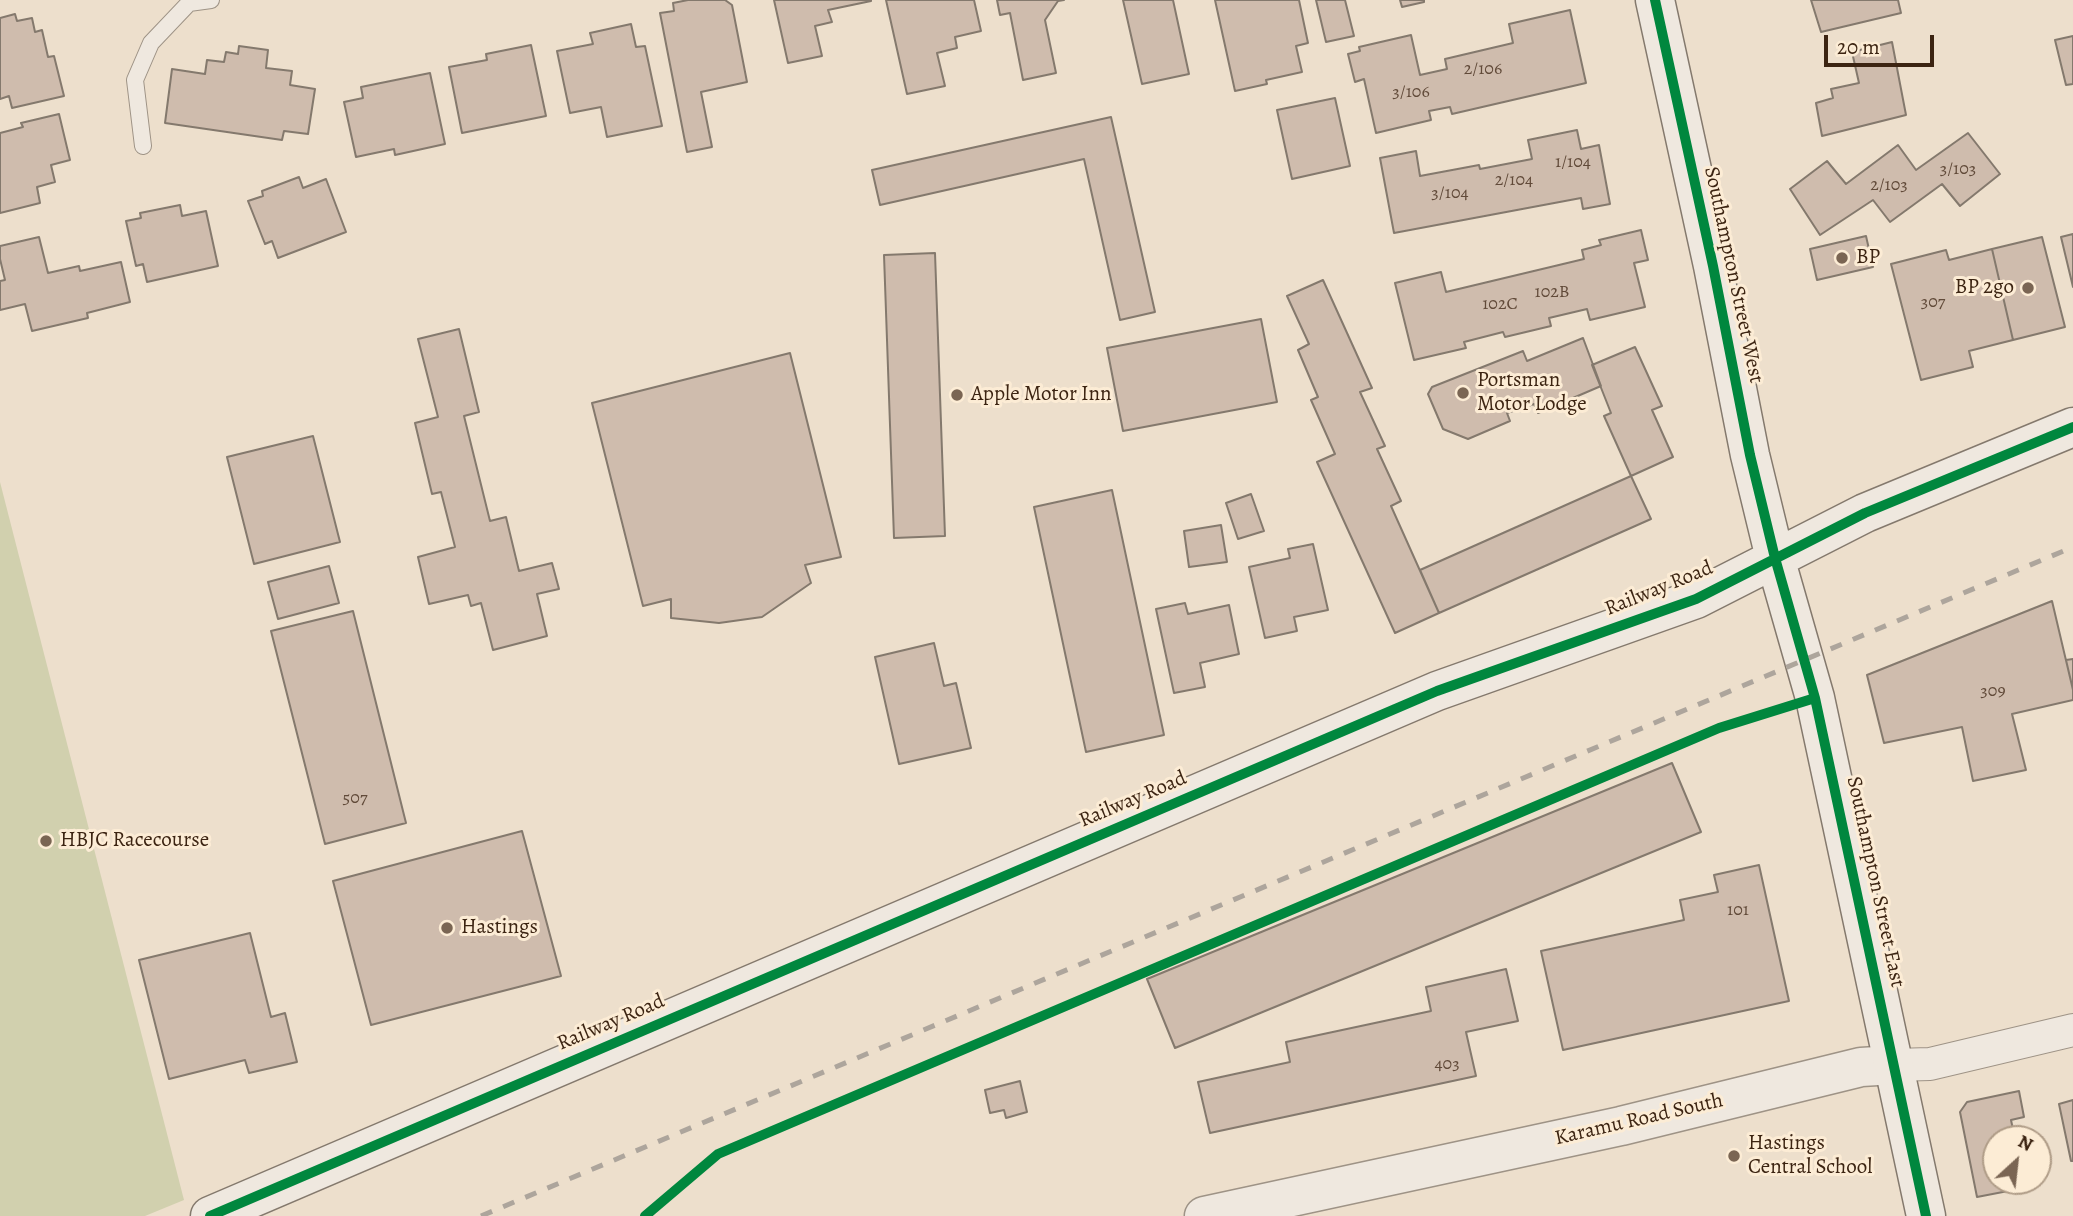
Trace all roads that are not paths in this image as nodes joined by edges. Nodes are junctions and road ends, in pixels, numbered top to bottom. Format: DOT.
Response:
graph roads {
  1 [pos="211,0"];
  2 [pos="1655,0"];
  3 [pos="143,146"];
  4 [pos="2073,427"];
  5 [pos="1775,558"];
  6 [pos="2073,1030"];
  7 [pos="1894,1065"];
  8 [pos="209,1216"];
  9 [pos="1204,1216"];
  10 [pos="1926,1216"];
  1 -- 3 [label="lane"];
  2 -- 5 [label="main road, Southampton Street West"];
  4 -- 5 [label="main road, Railway Road"];
  5 -- 7 [label="main road, Southampton Street East"];
  5 -- 8 [label="main road, Railway Road"];
  6 -- 7 [label="street, Karamu Road South"];
  7 -- 9 [label="main road, Karamu Road South"];
  7 -- 10 [label="main road, Southampton Street East"];
}
